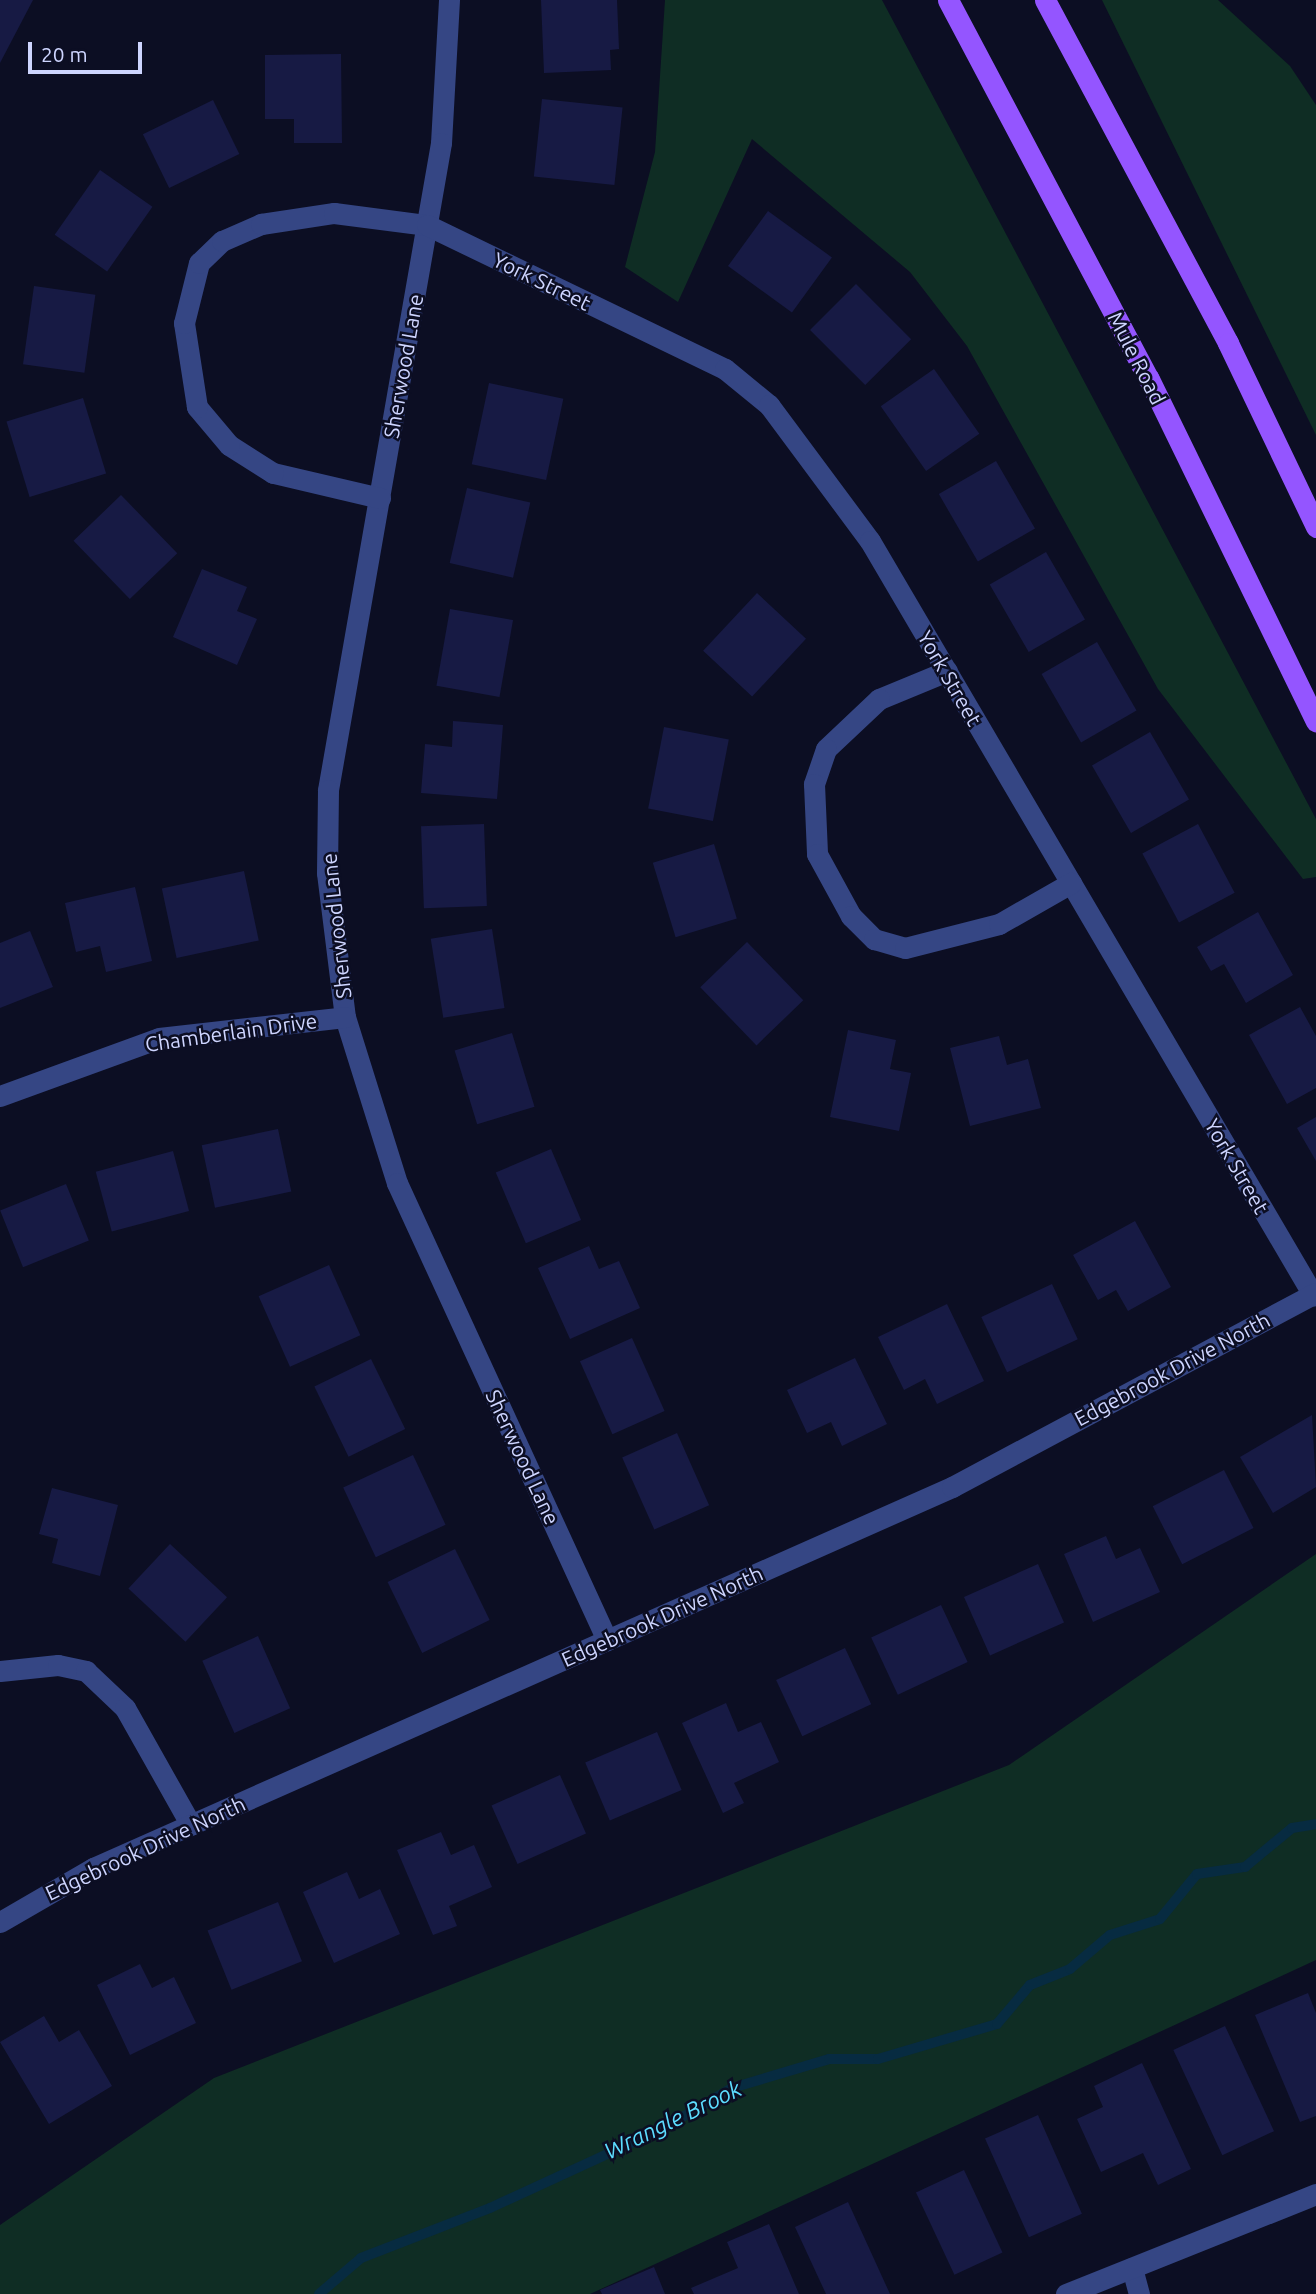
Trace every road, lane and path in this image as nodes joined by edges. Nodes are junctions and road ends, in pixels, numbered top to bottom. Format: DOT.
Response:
graph roads {
  1 [pos="449,0"];
  2 [pos="948,0"];
  3 [pos="1045,0"];
  4 [pos="427,225"];
  5 [pos="380,498"];
  6 [pos="1316,527"];
  7 [pos="947,671"];
  8 [pos="1316,722"];
  9 [pos="1071,883"];
  10 [pos="345,1017"];
  11 [pos="0,1096"];
  12 [pos="1314,1294"];
  13 [pos="607,1640"];
  14 [pos="0,1671"];
  15 [pos="191,1825"];
  16 [pos="0,1922"];
  17 [pos="1316,2194"];
  18 [pos="1132,2268"];
  19 [pos="1066,2294"];
  20 [pos="1139,2294"];
  1 -- 4 [label="street, Sherwood Lane"];
  2 -- 8 [label="main road, Mule Road"];
  3 -- 6 [label="main road"];
  4 -- 5 [label="street, Sherwood Lane"];
  4 -- 5 [label="street, York Street"];
  4 -- 7 [label="street, York Street"];
  5 -- 10 [label="street, Sherwood Lane"];
  7 -- 9 [label="street, York Street"];
  7 -- 9 [label="street"];
  9 -- 12 [label="street, York Street"];
  10 -- 11 [label="street, Chamberlain Drive"];
  10 -- 13 [label="street, Sherwood Lane"];
  12 -- 13 [label="street, Edgebrook Drive North"];
  13 -- 15 [label="street, Edgebrook Drive North"];
  14 -- 15 [label="street"];
  15 -- 16 [label="street, Edgebrook Drive North"];
  17 -- 18 [label="street"];
  18 -- 19 [label="street"];
  18 -- 20 [label="street"];
}
